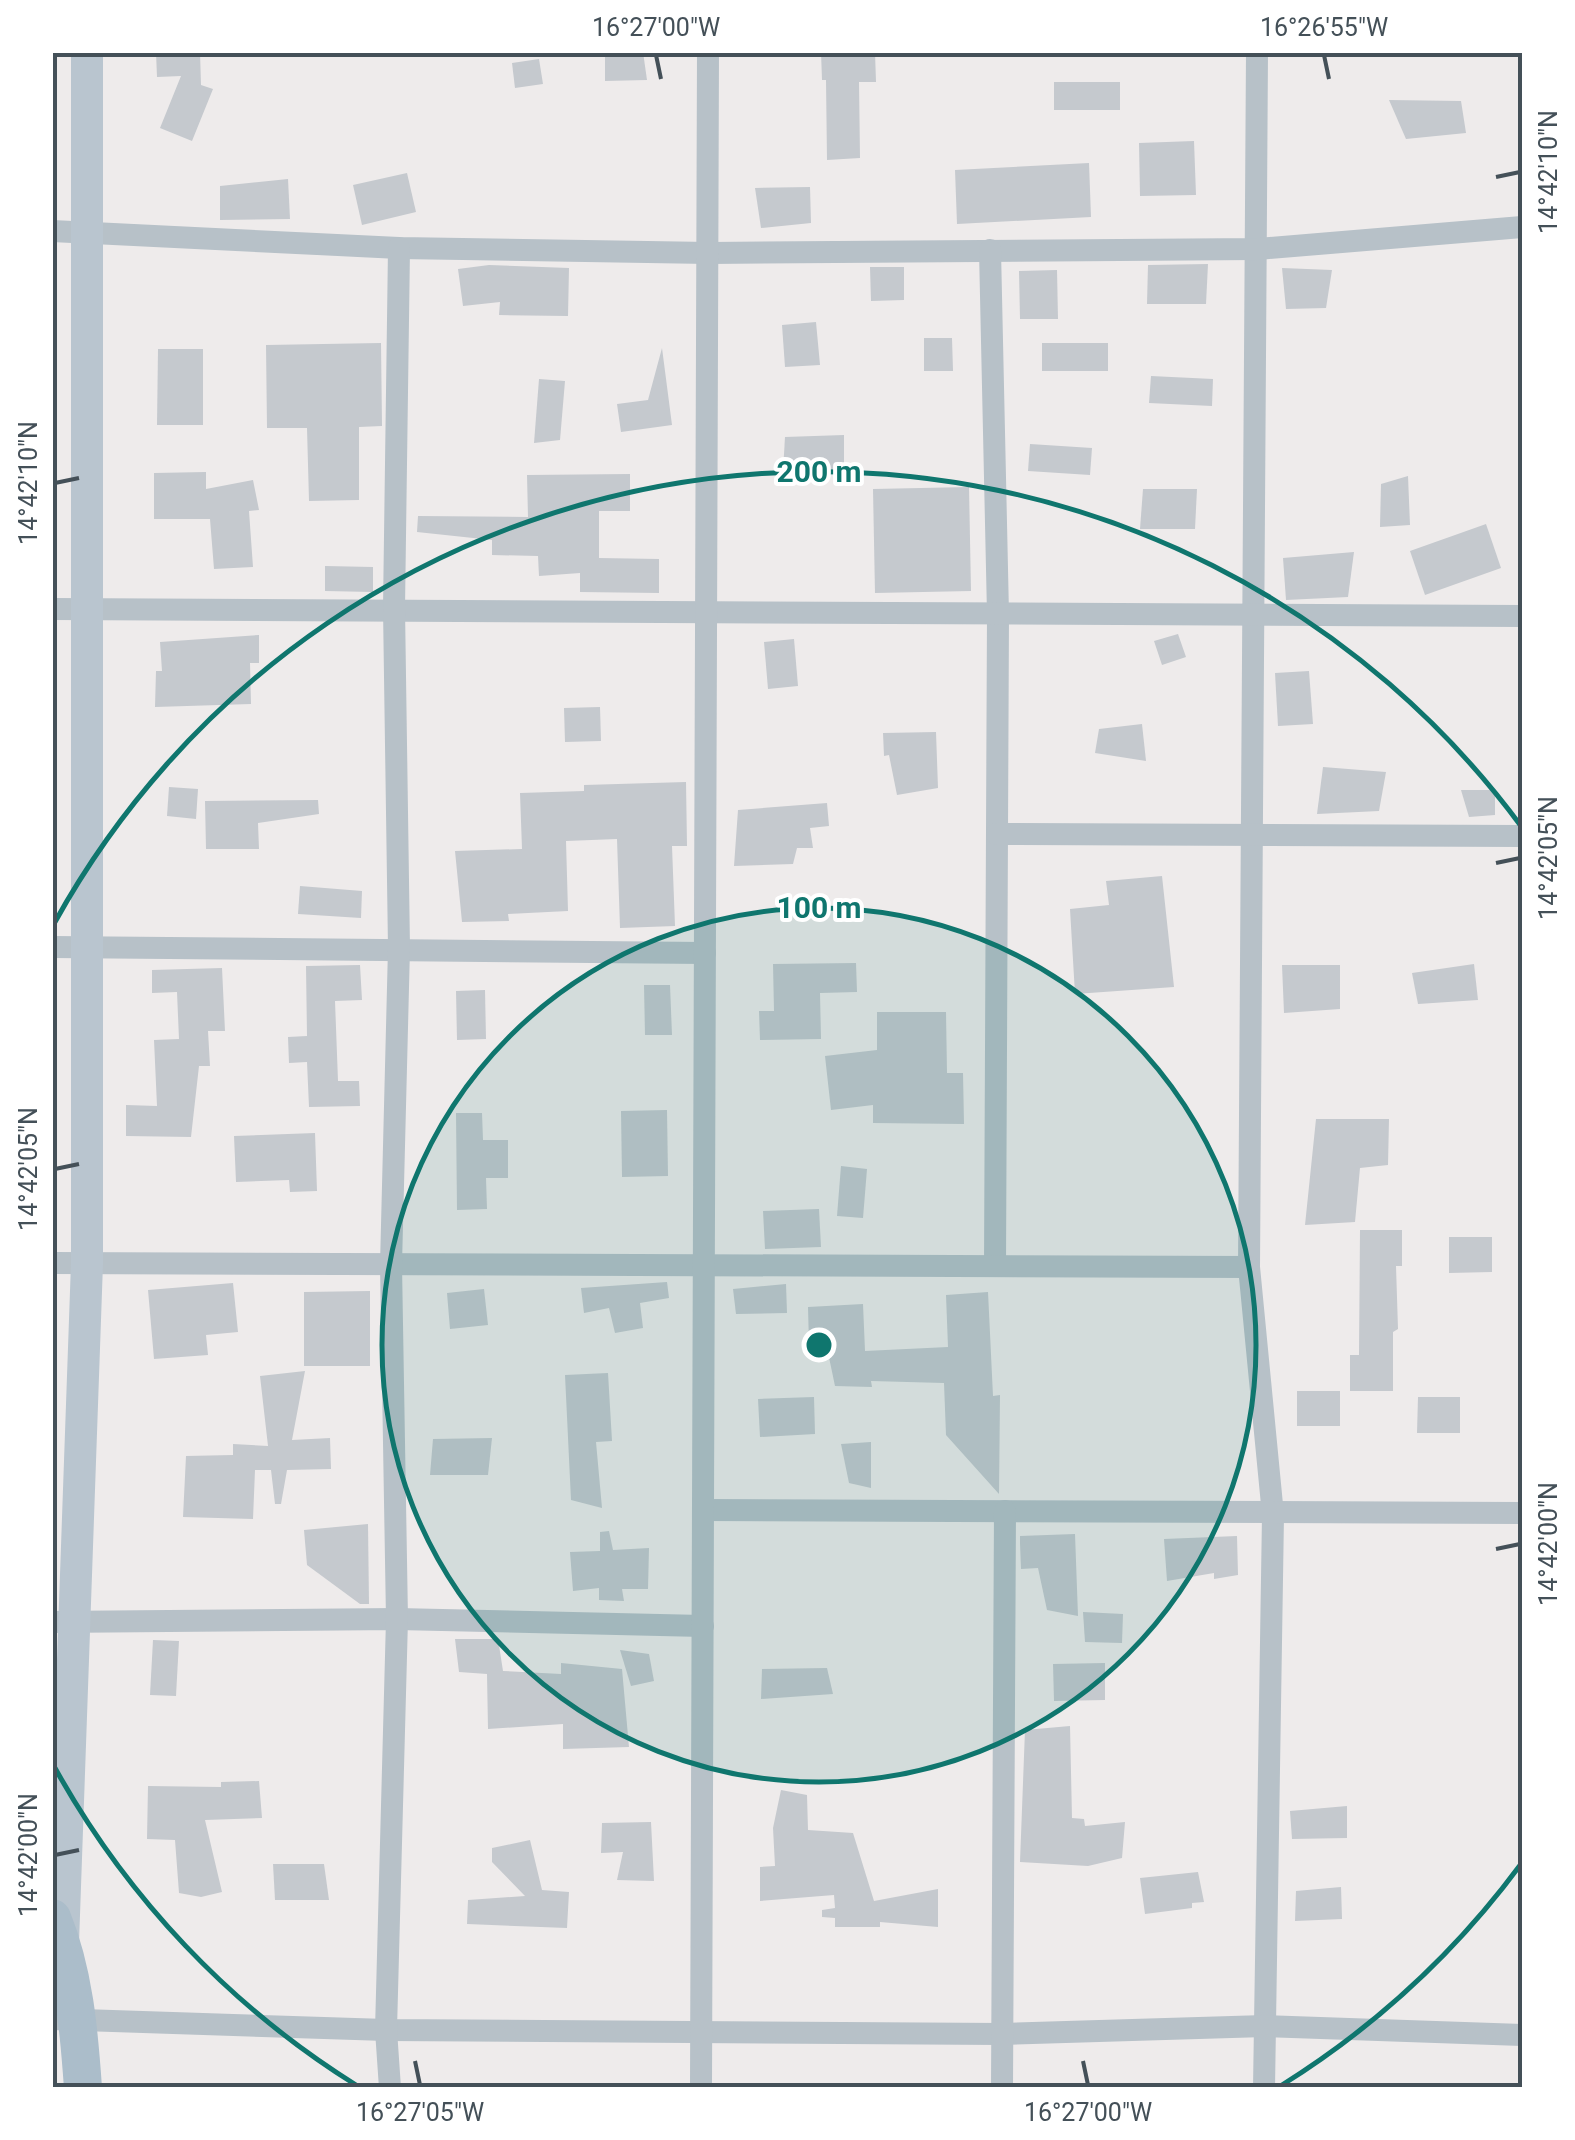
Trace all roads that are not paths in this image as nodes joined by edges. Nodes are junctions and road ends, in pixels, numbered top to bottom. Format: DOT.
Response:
graph roads {
  1 [pos="87,52"];
  2 [pos="708,52"];
  3 [pos="1257,52"];
  4 [pos="1522,227"];
  5 [pos="52,231"];
  6 [pos="88,231"];
  7 [pos="399,248"];
  8 [pos="1258,249"];
  9 [pos="990,250"];
  10 [pos="709,253"];
  11 [pos="394,608"];
  12 [pos="52,609"];
  13 [pos="89,609"];
  14 [pos="706,613"];
  15 [pos="998,614"];
  16 [pos="1253,615"];
  17 [pos="1522,616"];
  18 [pos="997,834"];
  19 [pos="1251,835"];
  20 [pos="1522,836"];
  21 [pos="52,947"];
  22 [pos="88,947"];
  23 [pos="400,948"];
  24 [pos="705,953"];
  25 [pos="52,1263"];
  26 [pos="88,1263"];
  27 [pos="391,1265"];
  28 [pos="704,1266"];
  29 [pos="994,1266"];
  30 [pos="1248,1267"];
  31 [pos="703,1510"];
  32 [pos="1005,1511"];
  33 [pos="1522,1513"];
  34 [pos="1273,1514"];
  35 [pos="397,1619"];
  36 [pos="62,1622"];
  37 [pos="702,1626"];
  38 [pos="58,1930"];
  39 [pos="65,2019"];
  40 [pos="1265,2026"];
  41 [pos="386,2030"];
  42 [pos="701,2032"];
  43 [pos="1002,2034"];
  44 [pos="1522,2035"];
  45 [pos="83,2088"];
  46 [pos="390,2088"];
  47 [pos="701,2088"];
  48 [pos="1002,2088"];
  49 [pos="1264,2088"];
  1 -- 6 [label="main road"];
  2 -- 10 [label="street"];
  3 -- 8 [label="street"];
  4 -- 8 [label="street"];
  5 -- 6 [label="street"];
  6 -- 7 [label="street"];
  6 -- 13 [label="main road"];
  7 -- 10 [label="street"];
  7 -- 11 [label="street"];
  8 -- 9 [label="street"];
  8 -- 16 [label="street"];
  9 -- 10 [label="street"];
  9 -- 15 [label="street"];
  10 -- 14 [label="street"];
  11 -- 13 [label="street"];
  11 -- 14 [label="street"];
  11 -- 23 [label="street"];
  12 -- 13 [label="street"];
  13 -- 22 [label="main road"];
  14 -- 15 [label="street"];
  14 -- 24 [label="street"];
  15 -- 16 [label="street"];
  15 -- 18 [label="street"];
  16 -- 17 [label="street"];
  16 -- 19 [label="street"];
  18 -- 19 [label="street"];
  18 -- 29 [label="street"];
  19 -- 20 [label="street"];
  19 -- 30 [label="street"];
  21 -- 22 [label="street"];
  22 -- 23 [label="street"];
  22 -- 26 [label="main road"];
  23 -- 24 [label="street"];
  23 -- 27 [label="street"];
  24 -- 28 [label="street"];
  25 -- 26 [label="street"];
  26 -- 27 [label="street"];
  26 -- 36 [label="main road"];
  27 -- 28 [label="street"];
  27 -- 35 [label="street"];
  28 -- 29 [label="street"];
  28 -- 31 [label="street"];
  29 -- 30 [label="street"];
  30 -- 34 [label="street"];
  31 -- 32 [label="street"];
  31 -- 37 [label="street"];
  32 -- 34 [label="street"];
  32 -- 43 [label="street"];
  33 -- 34 [label="street"];
  34 -- 40 [label="street"];
  35 -- 36 [label="street"];
  35 -- 37 [label="street"];
  35 -- 41 [label="street"];
  36 -- 38 [label="main road"];
  37 -- 42 [label="street"];
  38 -- 39 [label="main road"];
  39 -- 41 [label="street"];
  39 -- 45 [label="main road"];
  40 -- 43 [label="street"];
  40 -- 44 [label="street"];
  40 -- 49 [label="street"];
  41 -- 42 [label="street"];
  41 -- 46 [label="street"];
  42 -- 43 [label="street"];
  42 -- 47 [label="street"];
  43 -- 48 [label="street"];
}
